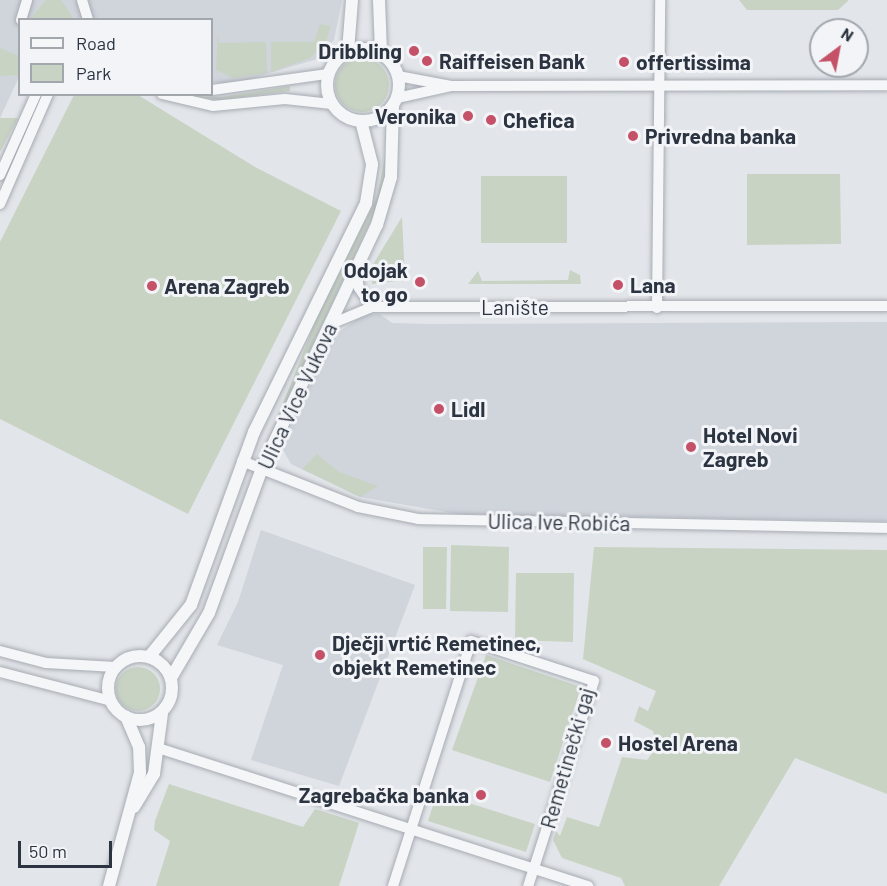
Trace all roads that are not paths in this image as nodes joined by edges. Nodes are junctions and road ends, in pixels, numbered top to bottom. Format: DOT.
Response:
graph roads {
  1 [pos="82,0"];
  2 [pos="352,0"];
  3 [pos="379,0"];
  4 [pos="660,0"];
  5 [pos="26,1"];
  6 [pos="22,18"];
  7 [pos="87,18"];
  8 [pos="348,51"];
  9 [pos="381,53"];
  10 [pos="328,74"];
  11 [pos="398,76"];
  12 [pos="887,85"];
  13 [pos="451,86"];
  14 [pos="658,86"];
  15 [pos="213,90"];
  16 [pos="35,96"];
  17 [pos="47,96"];
  18 [pos="170,96"];
  19 [pos="395,103"];
  20 [pos="332,104"];
  21 [pos="361,121"];
  22 [pos="0,175"];
  23 [pos="0,204"];
  24 [pos="356,270"];
  25 [pos="887,306"];
  26 [pos="372,307"];
  27 [pos="657,308"];
  28 [pos="331,324"];
  29 [pos="242,461"];
  30 [pos="262,468"];
  31 [pos="887,528"];
  32 [pos="0,651"];
  33 [pos="149,657"];
  34 [pos="116,667"];
  35 [pos="0,674"];
  36 [pos="171,678"];
  37 [pos="111,701"];
  38 [pos="162,712"];
  39 [pos="126,717"];
  40 [pos="158,748"];
  41 [pos="135,807"];
  42 [pos="410,828"];
  43 [pos="534,868"];
  44 [pos="109,886"];
  45 [pos="393,886"];
  46 [pos="528,886"];
  47 [pos="588,886"];
  1 -- 7 [label="street"];
  2 -- 8 [label="street"];
  3 -- 9 [label="street"];
  4 -- 14 [label="street"];
  5 -- 6 [label="street"];
  8 -- 9 [label="street"];
  8 -- 10 [label="street"];
  9 -- 11 [label="street"];
  10 -- 15 [label="street"];
  10 -- 20 [label="street"];
  11 -- 13 [label="street"];
  11 -- 19 [label="street"];
  12 -- 14 [label="street"];
  13 -- 14 [label="street"];
  13 -- 19 [label="street"];
  14 -- 27 [label="street"];
  16 -- 22 [label="street"];
  17 -- 23 [label="street"];
  18 -- 20 [label="street"];
  19 -- 21 [label="street"];
  19 -- 24 [label="street, Ulica Vice Vukova"];
  20 -- 21 [label="street"];
  21 -- 29 [label="street, Ulica Vice Vukova"];
  24 -- 26 [label="street"];
  24 -- 28 [label="street, Ulica Vice Vukova"];
  25 -- 27 [label="street, Lanište"];
  26 -- 27 [label="street, Lanište"];
  26 -- 28 [label="street, Lanište"];
  28 -- 30 [label="street, Ulica Vice Vukova"];
  29 -- 30 [label="street, Ulica Ive Robića"];
  29 -- 33 [label="street, Ulica Vice Vukova"];
  30 -- 31 [label="street, Ulica Ive Robića"];
  30 -- 36 [label="street, Ulica Vice Vukova"];
  32 -- 34 [label="street"];
  33 -- 34 [label="street"];
  33 -- 36 [label="street"];
  34 -- 37 [label="street"];
  35 -- 37 [label="street"];
  36 -- 38 [label="street"];
  37 -- 39 [label="street"];
  38 -- 39 [label="street"];
  38 -- 40 [label="street"];
  39 -- 41 [label="street"];
  40 -- 41 [label="street"];
  40 -- 42 [label="street"];
  41 -- 44 [label="street"];
  42 -- 43 [label="street"];
  42 -- 43 [label="street, Remetinečki gaj"];
  42 -- 45 [label="street, Remetinečki gaj"];
  43 -- 46 [label="street, Remetinečki gaj"];
  43 -- 47 [label="street"];
}
